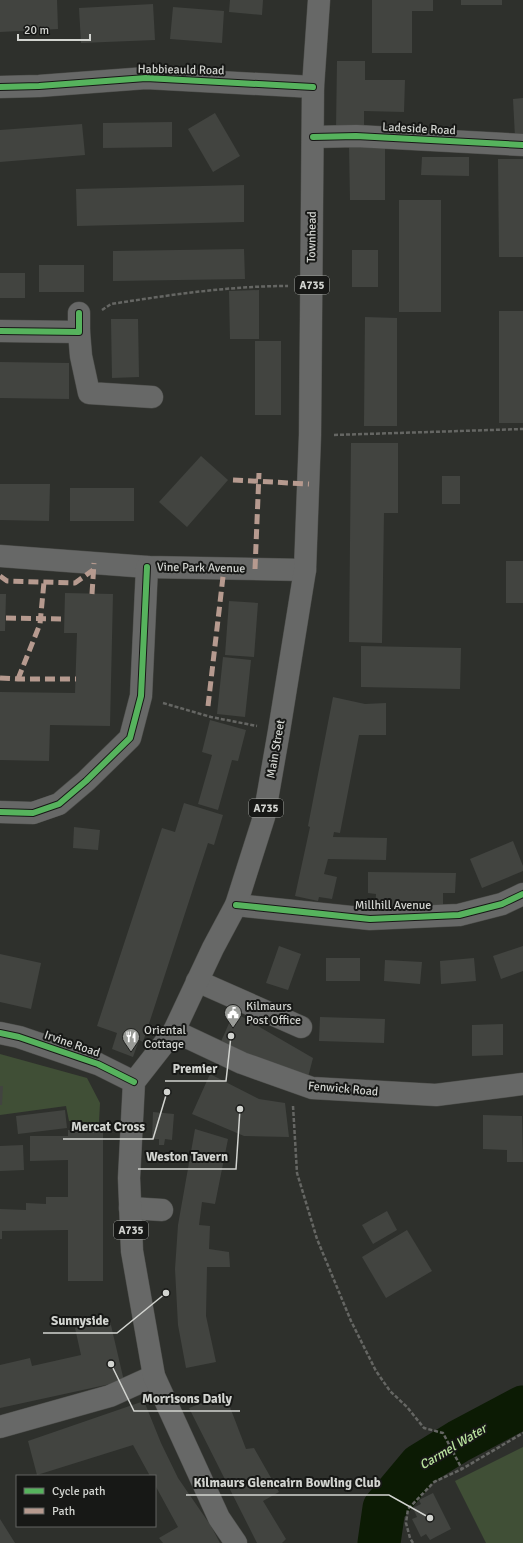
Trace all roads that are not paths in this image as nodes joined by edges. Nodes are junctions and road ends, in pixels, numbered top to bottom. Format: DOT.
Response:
graph roads {
  1 [pos="319,0"];
  2 [pos="0,87"];
  3 [pos="313,87"];
  4 [pos="313,137"];
  5 [pos="523,145"];
  6 [pos="0,331"];
  7 [pos="152,397"];
  8 [pos="0,556"];
  9 [pos="147,567"];
  10 [pos="305,570"];
  11 [pos="0,812"];
  12 [pos="523,894"];
  13 [pos="236,905"];
  14 [pos="197,981"];
  15 [pos="301,1027"];
  16 [pos="174,1031"];
  17 [pos="0,1033"];
  18 [pos="134,1082"];
  19 [pos="523,1084"];
  20 [pos="130,1208"];
  21 [pos="162,1210"];
  22 [pos="154,1376"];
  23 [pos="0,1427"];
  24 [pos="236,1543"];
  1 -- 3 [label="main road, Townhead / A735"];
  2 -- 3 [label="main road, Habbieauld Road"];
  3 -- 4 [label="main road, Townhead / A735"];
  4 -- 5 [label="main road, Ladeside Road"];
  4 -- 10 [label="main road, Townhead / A735"];
  6 -- 7 [label="main road"];
  8 -- 9 [label="main road, Vine Park Avenue"];
  9 -- 10 [label="main road, Vine Park Avenue"];
  9 -- 11 [label="main road"];
  10 -- 13 [label="main road, Main Street / A735"];
  12 -- 13 [label="main road, Millhill Avenue"];
  13 -- 14 [label="main road, Main Street / A735"];
  14 -- 15 [label="main road"];
  14 -- 16 [label="main road, Main Street / A735"];
  16 -- 18 [label="main road, A735"];
  16 -- 19 [label="main road, Fenwick Road"];
  17 -- 18 [label="main road, Irvine Road"];
  18 -- 20 [label="main road, A735"];
  20 -- 21 [label="main road"];
  20 -- 22 [label="main road, A735"];
  22 -- 23 [label="main road"];
  22 -- 24 [label="main road, A735"];
}
